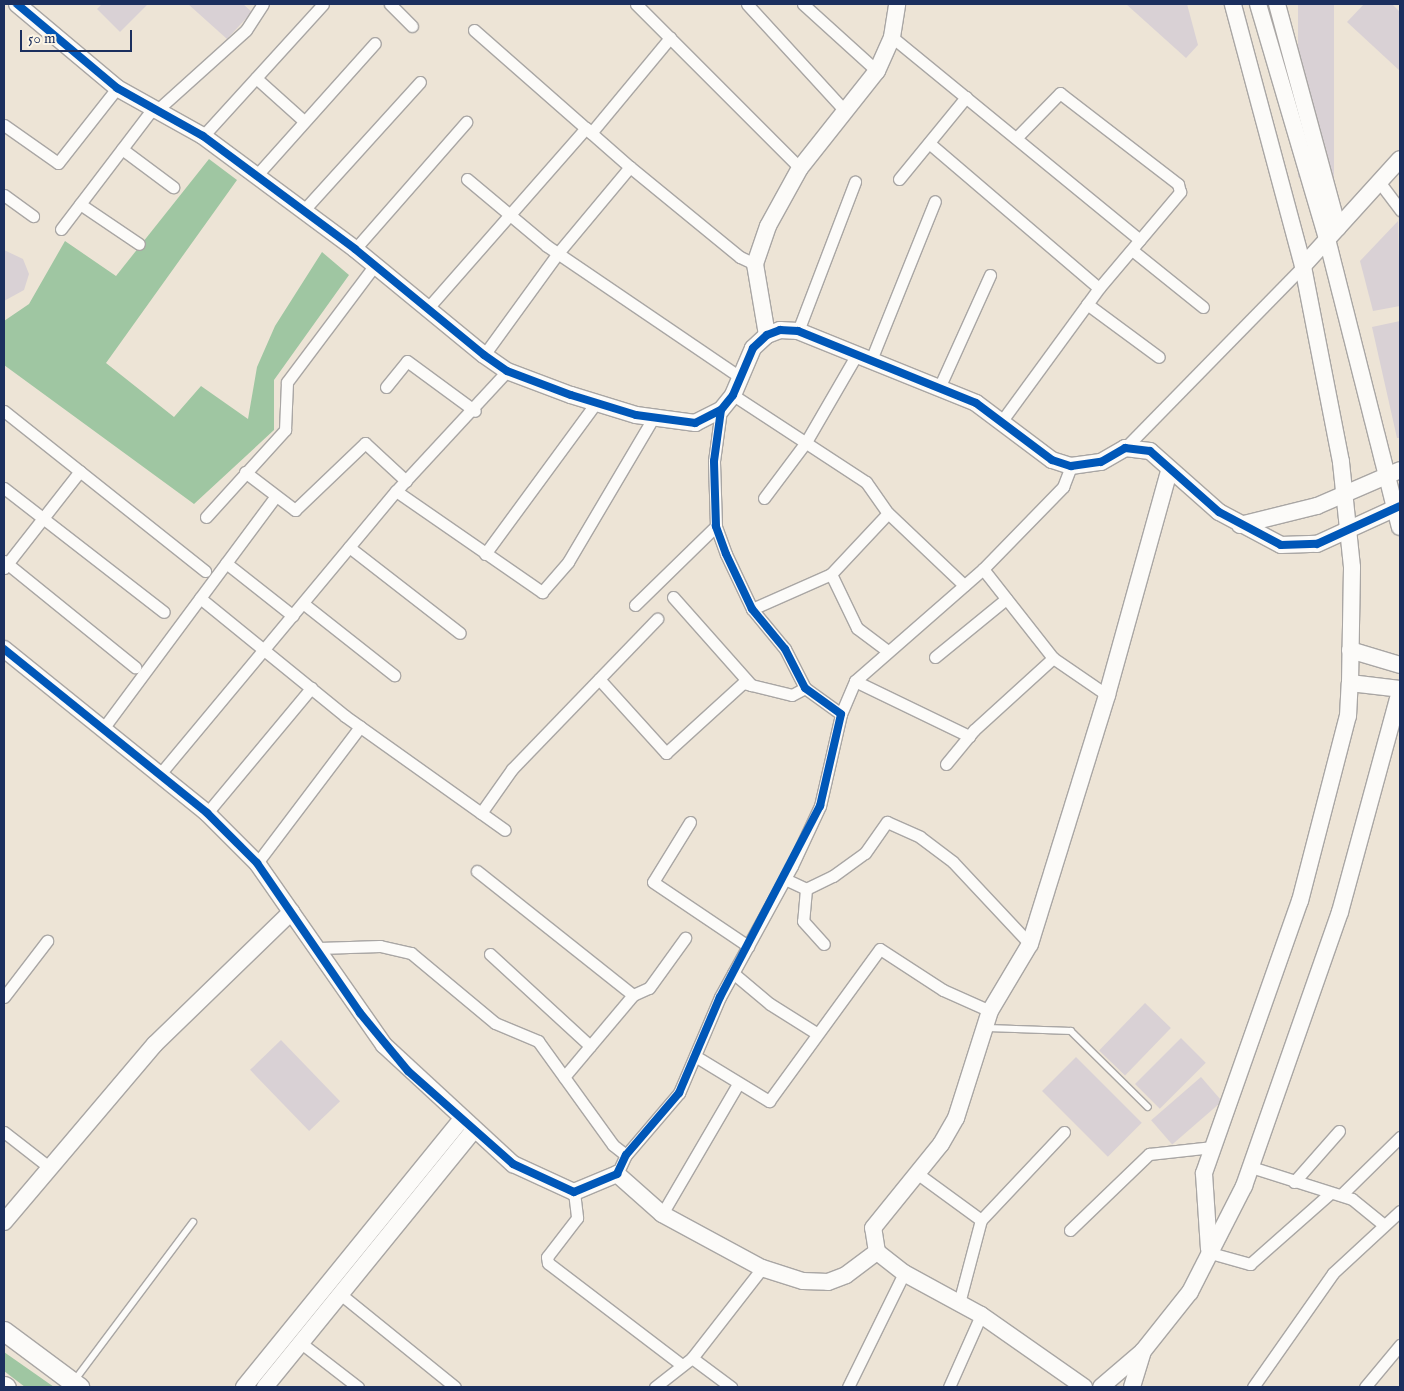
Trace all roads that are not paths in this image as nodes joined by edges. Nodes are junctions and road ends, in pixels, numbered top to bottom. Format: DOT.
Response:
graph roads {
  1 [pos="17,4"];
  2 [pos="263,4"];
  3 [pos="323,4"];
  4 [pos="390,4"];
  5 [pos="636,4"];
  6 [pos="747,4"];
  7 [pos="803,4"];
  8 [pos="897,4"];
  9 [pos="1233,4"];
  10 [pos="1258,4"];
  11 [pos="1277,4"];
  12 [pos="412,26"];
  13 [pos="474,30"];
  14 [pos="892,37"];
  15 [pos="670,38"];
  16 [pos="375,43"];
  17 [pos="877,71"];
  18 [pos="256,78"];
  19 [pos="420,82"];
  20 [pos="117,88"];
  21 [pos="966,97"];
  22 [pos="153,111"];
  23 [pos="845,111"];
  24 [pos="304,121"];
  25 [pos="466,122"];
  26 [pos="4,125"];
  27 [pos="588,130"];
  28 [pos="204,136"];
  29 [pos="1017,137"];
  30 [pos="929,143"];
  31 [pos="122,148"];
  32 [pos="1400,159"];
  33 [pos="630,167"];
  34 [pos="800,168"];
  35 [pos="256,176"];
  36 [pos="467,179"];
  37 [pos="899,179"];
  38 [pos="855,182"];
  39 [pos="1380,183"];
  40 [pos="173,186"];
  41 [pos="4,195"];
  42 [pos="935,201"];
  43 [pos="80,204"];
  44 [pos="303,210"];
  45 [pos="1400,210"];
  46 [pos="508,214"];
  47 [pos="33,216"];
  48 [pos="61,229"];
  49 [pos="1332,234"];
  50 [pos="1140,240"];
  51 [pos="139,244"];
  52 [pos="355,249"];
  53 [pos="1132,250"];
  54 [pos="558,253"];
  55 [pos="755,264"];
  56 [pos="375,265"];
  57 [pos="1303,266"];
  58 [pos="990,275"];
  59 [pos="1099,288"];
  60 [pos="1087,304"];
  61 [pos="427,308"];
  62 [pos="1203,308"];
  63 [pos="798,332"];
  64 [pos="767,335"];
  65 [pos="484,356"];
  66 [pos="864,357"];
  67 [pos="1160,357"];
  68 [pos="507,371"];
  69 [pos="740,377"];
  70 [pos="386,386"];
  71 [pos="939,388"];
  72 [pos="733,395"];
  73 [pos="596,403"];
  74 [pos="475,410"];
  75 [pos="720,410"];
  76 [pos="4,411"];
  77 [pos="653,418"];
  78 [pos="1001,422"];
  79 [pos="806,442"];
  80 [pos="1125,448"];
  81 [pos="1071,466"];
  82 [pos="80,471"];
  83 [pos="1170,471"];
  84 [pos="245,472"];
  85 [pos="1395,474"];
  86 [pos="406,481"];
  87 [pos="4,488"];
  88 [pos="396,491"];
  89 [pos="1347,495"];
  90 [pos="275,497"];
  91 [pos="764,498"];
  92 [pos="1398,508"];
  93 [pos="888,513"];
  94 [pos="206,517"];
  95 [pos="43,518"];
  96 [pos="1240,525"];
  97 [pos="716,526"];
  98 [pos="1400,527"];
  99 [pos="1350,530"];
  100 [pos="349,547"];
  101 [pos="485,554"];
  102 [pos="226,563"];
  103 [pos="5,564"];
  104 [pos="983,569"];
  105 [pos="205,571"];
  106 [pos="831,574"];
  107 [pos="964,585"];
  108 [pos="674,597"];
  109 [pos="200,598"];
  110 [pos="1006,599"];
  111 [pos="304,604"];
  112 [pos="635,605"];
  113 [pos="752,609"];
  114 [pos="164,612"];
  115 [pos="293,616"];
  116 [pos="657,619"];
  117 [pos="460,633"];
  118 [pos="4,649"];
  119 [pos="266,650"];
  120 [pos="1350,650"];
  121 [pos="888,651"];
  122 [pos="935,657"];
  123 [pos="1053,658"];
  124 [pos="1400,665"];
  125 [pos="135,667"];
  126 [pos="394,675"];
  127 [pos="599,679"];
  128 [pos="855,682"];
  129 [pos="1350,683"];
  130 [pos="750,685"];
  131 [pos="311,688"];
  132 [pos="805,688"];
  133 [pos="1400,690"];
  134 [pos="1107,695"];
  135 [pos="841,714"];
  136 [pos="360,727"];
  137 [pos="102,730"];
  138 [pos="969,736"];
  139 [pos="946,764"];
  140 [pos="160,774"];
  141 [pos="207,813"];
  142 [pos="481,813"];
  143 [pos="690,822"];
  144 [pos="505,830"];
  145 [pos="257,863"];
  146 [pos="477,871"];
  147 [pos="785,879"];
  148 [pos="806,890"];
  149 [pos="291,912"];
  150 [pos="685,938"];
  151 [pos="47,941"];
  152 [pos="824,944"];
  153 [pos="1030,944"];
  154 [pos="748,946"];
  155 [pos="319,948"];
  156 [pos="490,954"];
  157 [pos="733,973"];
  158 [pos="634,994"];
  159 [pos="4,997"];
  160 [pos="990,1011"];
  161 [pos="988,1028"];
  162 [pos="816,1033"];
  163 [pos="590,1046"];
  164 [pos="695,1056"];
  165 [pos="564,1077"];
  166 [pos="738,1084"];
  167 [pos="1148,1107"];
  168 [pos="461,1120"];
  169 [pos="474,1131"];
  170 [pos="1338,1131"];
  171 [pos="4,1132"];
  172 [pos="1064,1132"];
  173 [pos="1400,1136"];
  174 [pos="1213,1146"];
  175 [pos="626,1155"];
  176 [pos="1251,1167"];
  177 [pos="50,1168"];
  178 [pos="617,1174"];
  179 [pos="918,1174"];
  180 [pos="1294,1182"];
  181 [pos="574,1192"];
  182 [pos="1335,1194"];
  183 [pos="1400,1211"];
  184 [pos="662,1214"];
  185 [pos="6,1215"];
  186 [pos="981,1220"];
  187 [pos="193,1222"];
  188 [pos="1384,1225"];
  189 [pos="1070,1230"];
  190 [pos="1208,1251"];
  191 [pos="877,1252"];
  192 [pos="762,1268"];
  193 [pos="904,1273"];
  194 [pos="339,1293"];
  195 [pos="959,1303"];
  196 [pos="981,1315"];
  197 [pos="4,1332"];
  198 [pos="301,1343"];
  199 [pos="1400,1346"];
  200 [pos="1143,1351"];
  201 [pos="692,1358"];
  202 [pos="682,1365"];
  203 [pos="76,1385"];
  204 [pos="449,1385"];
  205 [pos="244,1387"];
  206 [pos="265,1387"];
  207 [pos="358,1387"];
  208 [pos="655,1387"];
  209 [pos="732,1387"];
  210 [pos="848,1387"];
  211 [pos="949,1387"];
  212 [pos="1084,1387"];
  213 [pos="1100,1387"];
  214 [pos="1132,1387"];
  215 [pos="1253,1387"];
  216 [pos="1365,1387"];
  1 -- 20 [label="street"];
  2 -- 22 [label="street"];
  3 -- 18 [label="street"];
  4 -- 12 [label="street"];
  5 -- 15 [label="street"];
  6 -- 23 [label="street"];
  7 -- 17 [label="street"];
  8 -- 14 [label="street"];
  9 -- 57 [label="street"];
  10 -- 49 [label="street"];
  11 -- 49 [label="street"];
  13 -- 27 [label="street"];
  14 -- 17 [label="street"];
  14 -- 21 [label="street"];
  15 -- 27 [label="street"];
  15 -- 34 [label="street"];
  16 -- 24 [label="street"];
  17 -- 23 [label="street"];
  18 -- 24 [label="street"];
  18 -- 28 [label="street"];
  19 -- 44 [label="street"];
  20 -- 22 [label="street"];
  20 -- 26 [label="street"];
  21 -- 29 [label="street"];
  21 -- 30 [label="street"];
  22 -- 28 [label="street"];
  22 -- 31 [label="street"];
  23 -- 34 [label="street"];
  24 -- 35 [label="street"];
  25 -- 52 [label="street"];
  27 -- 33 [label="street"];
  27 -- 46 [label="street"];
  28 -- 35 [label="street"];
  29 -- 50 [label="street"];
  29 -- 50 [label="street"];
  30 -- 37 [label="street"];
  30 -- 59 [label="street"];
  31 -- 40 [label="street"];
  31 -- 43 [label="street"];
  32 -- 39 [label="street"];
  33 -- 54 [label="street"];
  33 -- 55 [label="street"];
  34 -- 55 [label="street"];
  35 -- 44 [label="street"];
  36 -- 46 [label="street"];
  38 -- 63 [label="street"];
  39 -- 45 [label="street"];
  39 -- 49 [label="street"];
  41 -- 47 [label="street"];
  42 -- 66 [label="street"];
  43 -- 48 [label="street"];
  43 -- 51 [label="street"];
  44 -- 52 [label="street"];
  46 -- 54 [label="street"];
  46 -- 61 [label="street"];
  49 -- 57 [label="street"];
  49 -- 85 [label="street"];
  50 -- 53 [label="street"];
  52 -- 56 [label="street"];
  53 -- 59 [label="street"];
  53 -- 62 [label="street"];
  54 -- 65 [label="street"];
  54 -- 69 [label="street"];
  55 -- 64 [label="street"];
  56 -- 61 [label="street"];
  56 -- 84 [label="street"];
  57 -- 80 [label="street"];
  57 -- 89 [label="street"];
  58 -- 71 [label="street"];
  59 -- 60 [label="street"];
  60 -- 67 [label="street"];
  60 -- 78 [label="street"];
  61 -- 65 [label="street"];
  63 -- 64 [label="street"];
  63 -- 66 [label="street"];
  64 -- 69 [label="street"];
  65 -- 68 [label="street"];
  66 -- 71 [label="street"];
  66 -- 79 [label="street"];
  68 -- 73 [label="street"];
  68 -- 74 [label="street"];
  69 -- 72 [label="street"];
  70 -- 74 [label="street"];
  71 -- 78 [label="street"];
  72 -- 75 [label="street"];
  72 -- 79 [label="street"];
  73 -- 77 [label="street"];
  73 -- 101 [label="street"];
  74 -- 86 [label="street"];
  75 -- 77 [label="street"];
  75 -- 97 [label="street"];
  76 -- 82 [label="street"];
  77 -- 101 [label="street"];
  78 -- 81 [label="street"];
  79 -- 91 [label="street"];
  79 -- 93 [label="street"];
  80 -- 81 [label="street"];
  80 -- 83 [label="street"];
  81 -- 104 [label="street"];
  82 -- 95 [label="street"];
  82 -- 105 [label="street"];
  83 -- 96 [label="street"];
  83 -- 134 [label="street"];
  84 -- 90 [label="street"];
  84 -- 94 [label="street"];
  85 -- 89 [label="street"];
  85 -- 92 [label="street"];
  86 -- 88 [label="street"];
  86 -- 90 [label="street"];
  87 -- 95 [label="street"];
  88 -- 100 [label="street"];
  88 -- 101 [label="street"];
  89 -- 96 [label="street"];
  89 -- 99 [label="street"];
  90 -- 102 [label="street"];
  92 -- 98 [label="street"];
  92 -- 99 [label="street"];
  93 -- 106 [label="street"];
  93 -- 107 [label="street"];
  95 -- 103 [label="street"];
  95 -- 114 [label="street"];
  96 -- 99 [label="street"];
  97 -- 112 [label="street"];
  97 -- 113 [label="street"];
  99 -- 120 [label="street"];
  100 -- 111 [label="street"];
  100 -- 117 [label="street"];
  102 -- 109 [label="street"];
  102 -- 115 [label="street"];
  103 -- 125 [label="street"];
  104 -- 107 [label="street"];
  104 -- 110 [label="street"];
  106 -- 113 [label="street"];
  106 -- 121 [label="street"];
  107 -- 121 [label="street"];
  108 -- 130 [label="street"];
  109 -- 119 [label="street"];
  109 -- 137 [label="street"];
  110 -- 122 [label="street"];
  110 -- 123 [label="street"];
  111 -- 115 [label="street"];
  111 -- 126 [label="street"];
  113 -- 132 [label="street"];
  115 -- 119 [label="street"];
  116 -- 127 [label="street"];
  118 -- 137 [label="street"];
  119 -- 131 [label="street"];
  119 -- 140 [label="street"];
  120 -- 124 [label="street"];
  120 -- 129 [label="street"];
  121 -- 128 [label="street"];
  123 -- 134 [label="street"];
  123 -- 138 [label="street"];
  127 -- 130 [label="street"];
  127 -- 142 [label="street"];
  128 -- 135 [label="street"];
  128 -- 138 [label="street"];
  129 -- 133 [label="street"];
  129 -- 174 [label="street"];
  130 -- 132 [label="street"];
  131 -- 136 [label="street"];
  131 -- 141 [label="street"];
  132 -- 135 [label="street"];
  133 -- 176 [label="street"];
  134 -- 153 [label="street"];
  135 -- 147 [label="street"];
  136 -- 142 [label="street"];
  136 -- 145 [label="street"];
  137 -- 140 [label="street"];
  138 -- 139 [label="street"];
  140 -- 141 [label="street"];
  141 -- 145 [label="street"];
  142 -- 144 [label="street"];
  143 -- 154 [label="street"];
  145 -- 149 [label="street"];
  146 -- 158 [label="street"];
  147 -- 148 [label="street"];
  147 -- 154 [label="street"];
  148 -- 152 [label="street"];
  148 -- 153 [label="street"];
  149 -- 155 [label="street"];
  149 -- 177 [label="street"];
  150 -- 158 [label="street"];
  151 -- 159 [label="street"];
  153 -- 160 [label="street"];
  154 -- 157 [label="street"];
  155 -- 165 [label="street"];
  155 -- 168 [label="street"];
  156 -- 163 [label="street"];
  157 -- 162 [label="street"];
  157 -- 164 [label="street"];
  158 -- 163 [label="street"];
  160 -- 161 [label="street"];
  160 -- 162 [label="street"];
  161 -- 167 [label="lane"];
  161 -- 179 [label="street"];
  162 -- 166 [label="street"];
  163 -- 165 [label="street"];
  164 -- 166 [label="street"];
  164 -- 175 [label="street"];
  165 -- 175 [label="street"];
  166 -- 184 [label="street"];
  168 -- 169 [label="street"];
  168 -- 205 [label="street"];
  169 -- 181 [label="street"];
  169 -- 194 [label="street"];
  170 -- 180 [label="street"];
  171 -- 177 [label="street"];
  172 -- 186 [label="street"];
  173 -- 182 [label="street"];
  174 -- 189 [label="street"];
  174 -- 190 [label="street"];
  175 -- 178 [label="street"];
  176 -- 180 [label="street"];
  176 -- 190 [label="street"];
  177 -- 185 [label="street"];
  178 -- 181 [label="street"];
  178 -- 184 [label="street"];
  179 -- 186 [label="street"];
  179 -- 191 [label="street"];
  180 -- 182 [label="street"];
  181 -- 202 [label="street"];
  182 -- 188 [label="street"];
  182 -- 190 [label="street"];
  183 -- 188 [label="street"];
  184 -- 192 [label="street"];
  186 -- 195 [label="street"];
  187 -- 203 [label="lane"];
  188 -- 215 [label="street"];
  190 -- 200 [label="street"];
  191 -- 192 [label="street"];
  191 -- 193 [label="street"];
  192 -- 201 [label="street"];
  193 -- 195 [label="street"];
  193 -- 210 [label="street"];
  194 -- 198 [label="street"];
  194 -- 204 [label="street"];
  195 -- 196 [label="street"];
  196 -- 211 [label="street"];
  196 -- 212 [label="street"];
  197 -- 203 [label="main road"];
  198 -- 206 [label="street"];
  198 -- 207 [label="street"];
  199 -- 216 [label="street"];
  200 -- 213 [label="street"];
  200 -- 214 [label="street"];
  201 -- 202 [label="street"];
  201 -- 209 [label="street"];
  202 -- 208 [label="street"];
}
